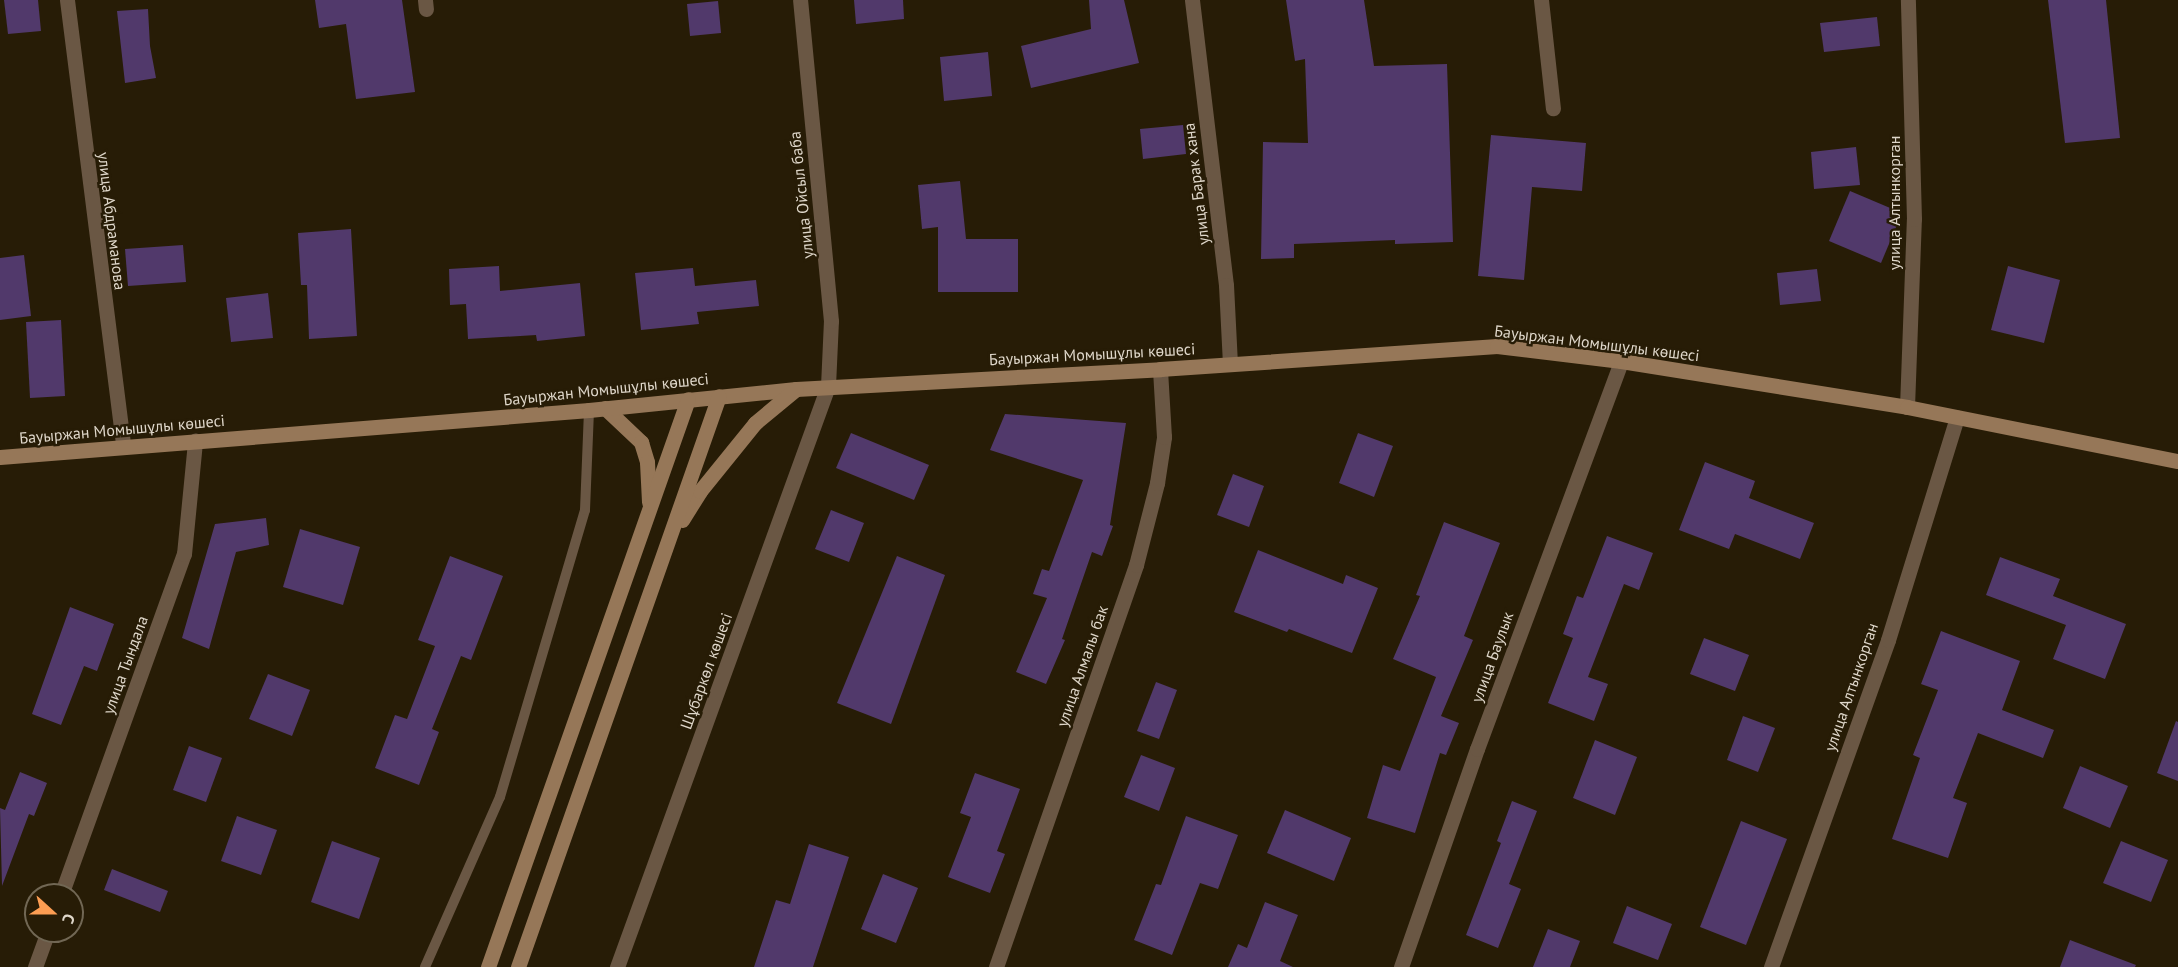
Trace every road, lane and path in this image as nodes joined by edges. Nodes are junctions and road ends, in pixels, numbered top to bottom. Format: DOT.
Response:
graph roads {
  1 [pos="67,0"];
  2 [pos="800,0"];
  3 [pos="1192,0"];
  4 [pos="1541,0"];
  5 [pos="1908,0"];
  6 [pos="1553,108"];
  7 [pos="1621,361"];
  8 [pos="1230,364"];
  9 [pos="1160,369"];
  10 [pos="828,386"];
  11 [pos="796,389"];
  12 [pos="718,396"];
  13 [pos="688,399"];
  14 [pos="1907,407"];
  15 [pos="605,408"];
  16 [pos="589,410"];
  17 [pos="1957,417"];
  18 [pos="195,441"];
  19 [pos="123,446"];
  20 [pos="0,457"];
  21 [pos="2178,461"];
  22 [pos="649,511"];
  23 [pos="666,546"];
  24 [pos="65,883"];
  25 [pos="44,943"];
  26 [pos="36,967"];
  27 [pos="425,967"];
  28 [pos="488,967"];
  29 [pos="518,967"];
  30 [pos="617,967"];
  31 [pos="996,967"];
  32 [pos="1401,967"];
  33 [pos="1771,967"];
  1 -- 19 [label="street, улица Абдраманова"];
  2 -- 10 [label="street, улица Ойсыл баба"];
  3 -- 8 [label="street, улица Барак хана"];
  4 -- 6 [label="street"];
  5 -- 14 [label="street, улица Алтынкорган"];
  7 -- 8 [label="street, Бауыржан Момышұлы көшесі"];
  7 -- 14 [label="street, Бауыржан Момышұлы көшесі"];
  7 -- 32 [label="street, улица Баулык"];
  8 -- 9 [label="street, Бауыржан Момышұлы көшесі"];
  9 -- 10 [label="street, Бауыржан Момышұлы көшесі"];
  9 -- 31 [label="street, улица Алмалы бак"];
  10 -- 11 [label="street, Бауыржан Момышұлы көшесі"];
  10 -- 30 [label="street, Шұбаркөл көшесі"];
  11 -- 12 [label="street, Бауыржан Момышұлы көшесі"];
  11 -- 23 [label="street"];
  12 -- 13 [label="street, Бауыржан Момышұлы көшесі"];
  12 -- 23 [label="street"];
  13 -- 15 [label="street, Бауыржан Момышұлы көшесі"];
  13 -- 22 [label="street"];
  14 -- 17 [label="street, Бауыржан Момышұлы көшесі"];
  15 -- 16 [label="street, Бауыржан Момышұлы көшесі"];
  15 -- 22 [label="street"];
  16 -- 18 [label="street, Бауыржан Момышұлы көшесі"];
  16 -- 27 [label="lane"];
  17 -- 21 [label="street, Бауыржан Момышұлы көшесі"];
  17 -- 33 [label="street, улица Алтынкорган"];
  18 -- 19 [label="street, Бауыржан Момышұлы көшесі"];
  18 -- 24 [label="street, улица Тындала"];
  19 -- 20 [label="street, Бауыржан Момышұлы көшесі"];
  22 -- 28 [label="street"];
  23 -- 29 [label="street"];
  25 -- 26 [label="street"];
}
